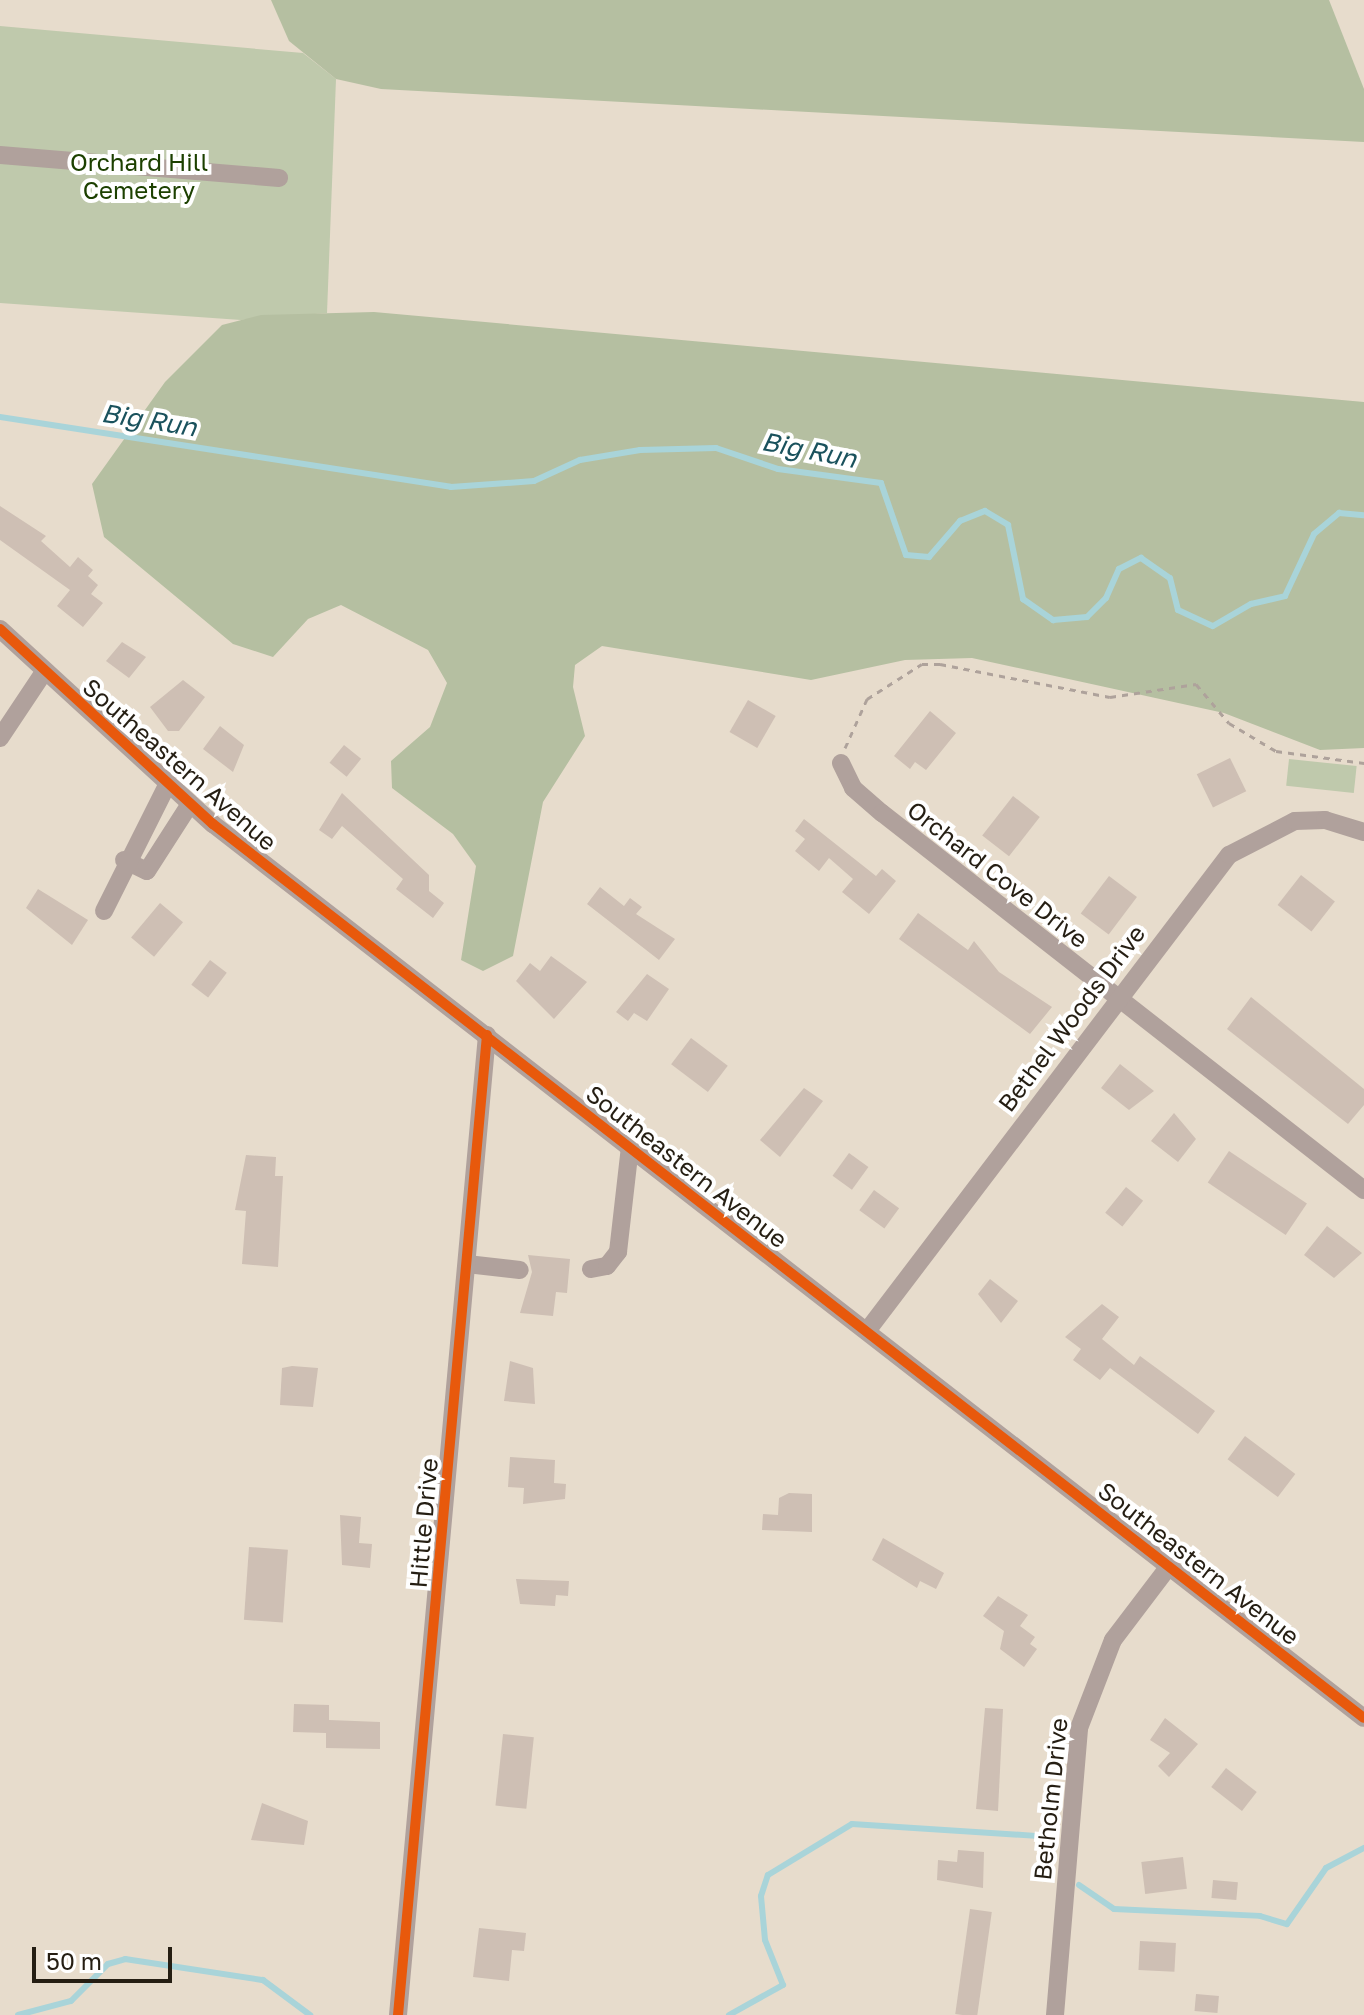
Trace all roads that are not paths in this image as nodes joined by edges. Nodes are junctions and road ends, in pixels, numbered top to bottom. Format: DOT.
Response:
graph roads {
  1 [pos="0,155"];
  2 [pos="279,178"];
  3 [pos="0,629"];
  4 [pos="44,672"];
  5 [pos="0,738"];
  6 [pos="841,763"];
  7 [pos="167,785"];
  8 [pos="190,804"];
  9 [pos="1364,832"];
  10 [pos="124,860"];
  11 [pos="104,911"];
  12 [pos="1114,997"];
  13 [pos="487,1035"];
  14 [pos="630,1146"];
  15 [pos="1364,1190"];
  16 [pos="467,1264"];
  17 [pos="591,1269"];
  18 [pos="520,1270"];
  19 [pos="867,1331"];
  20 [pos="1170,1565"];
  21 [pos="1363,1714"];
  22 [pos="398,2015"];
  23 [pos="1055,2015"];
  1 -- 2 [label="street"];
  3 -- 4 [label="street, Southeastern Avenue"];
  4 -- 5 [label="street"];
  4 -- 7 [label="street, Southeastern Avenue"];
  6 -- 12 [label="street, Orchard Cove Drive"];
  7 -- 8 [label="street, Southeastern Avenue"];
  7 -- 10 [label="street"];
  8 -- 10 [label="street"];
  8 -- 13 [label="street, Southeastern Avenue"];
  9 -- 12 [label="street, Bethel Woods Drive"];
  10 -- 11 [label="street"];
  12 -- 15 [label="street, Orchard Cove Drive"];
  12 -- 19 [label="street, Bethel Woods Drive"];
  13 -- 14 [label="street, Southeastern Avenue"];
  13 -- 16 [label="street, Hittle Drive"];
  14 -- 17 [label="street"];
  14 -- 19 [label="street, Southeastern Avenue"];
  16 -- 18 [label="street"];
  16 -- 22 [label="street, Hittle Drive"];
  19 -- 20 [label="street, Southeastern Avenue"];
  20 -- 21 [label="street, Southeastern Avenue"];
  20 -- 23 [label="street, Betholm Drive"];
}
